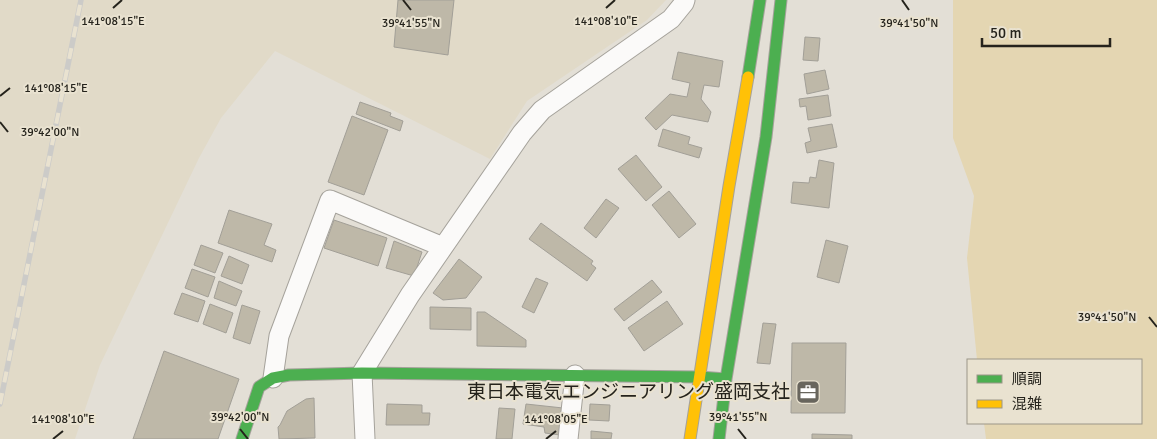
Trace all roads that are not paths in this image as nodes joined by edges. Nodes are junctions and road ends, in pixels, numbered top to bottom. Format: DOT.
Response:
graph roads {
  1 [pos="685,0"];
  2 [pos="760,0"];
  3 [pos="781,0"];
  4 [pos="443,247"];
  5 [pos="362,373"];
  6 [pos="576,375"];
  7 [pos="699,377"];
  8 [pos="273,378"];
  9 [pos="726,379"];
  10 [pos="242,439"];
  11 [pos="365,439"];
  12 [pos="568,439"];
  13 [pos="690,439"];
  14 [pos="719,439"];
  1 -- 4 [label="street"];
  2 -- 7 [label="street"];
  3 -- 9 [label="street"];
  4 -- 5 [label="street"];
  4 -- 8 [label="street"];
  5 -- 6 [label="street"];
  5 -- 8 [label="street"];
  5 -- 11 [label="street"];
  6 -- 7 [label="street"];
  6 -- 12 [label="street"];
  7 -- 9 [label="street"];
  7 -- 13 [label="street"];
  8 -- 10 [label="street"];
  9 -- 14 [label="street"];
}
